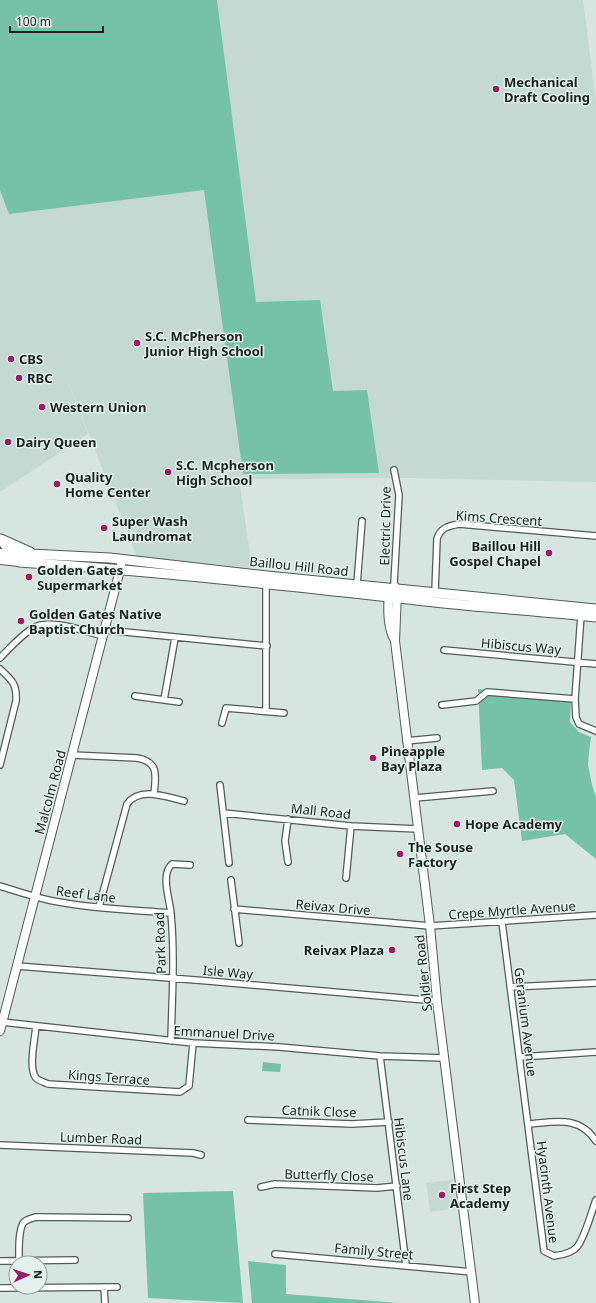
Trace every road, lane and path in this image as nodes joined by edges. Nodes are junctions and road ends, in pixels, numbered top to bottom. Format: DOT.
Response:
graph roads {
  1 [pos="394,470"];
  2 [pos="362,521"];
  3 [pos="596,536"];
  4 [pos="0,538"];
  5 [pos="0,553"];
  6 [pos="10,553"];
  7 [pos="33,553"];
  8 [pos="122,559"];
  9 [pos="0,560"];
  10 [pos="19,562"];
  11 [pos="120,570"];
  12 [pos="267,580"];
  13 [pos="357,584"];
  14 [pos="394,586"];
  15 [pos="435,592"];
  16 [pos="393,598"];
  17 [pos="596,609"];
  18 [pos="581,615"];
  19 [pos="596,617"];
  20 [pos="104,633"];
  21 [pos="175,638"];
  22 [pos="267,646"];
  23 [pos="444,650"];
  24 [pos="0,658"];
  25 [pos="578,662"];
  26 [pos="596,664"];
  27 [pos="0,669"];
  28 [pos="135,696"];
  29 [pos="164,700"];
  30 [pos="575,700"];
  31 [pos="179,702"];
  32 [pos="442,705"];
  33 [pos="266,711"];
  34 [pos="284,713"];
  35 [pos="222,723"];
  36 [pos="596,731"];
  37 [pos="437,738"];
  38 [pos="406,741"];
  39 [pos="72,755"];
  40 [pos="0,765"];
  41 [pos="220,785"];
  42 [pos="493,791"];
  43 [pos="154,794"];
  44 [pos="415,798"];
  45 [pos="184,800"];
  46 [pos="223,812"];
  47 [pos="288,819"];
  48 [pos="351,826"];
  49 [pos="418,829"];
  50 [pos="288,862"];
  51 [pos="229,863"];
  52 [pos="190,865"];
  53 [pos="346,878"];
  54 [pos="231,880"];
  55 [pos="0,886"];
  56 [pos="35,897"];
  57 [pos="99,907"];
  58 [pos="234,908"];
  59 [pos="171,913"];
  60 [pos="596,915"];
  61 [pos="502,922"];
  62 [pos="430,926"];
  63 [pos="239,943"];
  64 [pos="17,966"];
  65 [pos="173,978"];
  66 [pos="596,983"];
  67 [pos="511,987"];
  68 [pos="438,1001"];
  69 [pos="2,1022"];
  70 [pos="36,1026"];
  71 [pos="0,1031"];
  72 [pos="170,1041"];
  73 [pos="193,1043"];
  74 [pos="596,1052"];
  75 [pos="380,1056"];
  76 [pos="520,1057"];
  77 [pos="445,1058"];
  78 [pos="248,1120"];
  79 [pos="389,1122"];
  80 [pos="528,1124"];
  81 [pos="596,1141"];
  82 [pos="0,1145"];
  83 [pos="201,1155"];
  84 [pos="397,1186"];
  85 [pos="261,1187"];
  86 [pos="596,1200"];
  87 [pos="128,1218"];
  88 [pos="274,1254"];
  89 [pos="19,1255"];
  90 [pos="48,1260"];
  91 [pos="75,1260"];
  92 [pos="406,1265"];
  93 [pos="472,1272"];
  94 [pos="104,1287"];
  95 [pos="117,1287"];
  96 [pos="0,1288"];
  97 [pos="105,1303"];
  98 [pos="475,1303"];
  1 -- 14 [label="street, Electric Drive"];
  2 -- 13 [label="street"];
  3 -- 15 [label="street, Kims Crescent"];
  4 -- 6 [label="main road"];
  4 -- 7 [label="main road"];
  5 -- 6 [label="main road, Baillou Hill Road"];
  6 -- 7 [label="main road, Baillou Hill Road"];
  6 -- 10 [label="main road"];
  7 -- 8 [label="main road, Baillou Hill Road"];
  8 -- 11 [label="main road, Malcolm Road"];
  8 -- 12 [label="main road, Baillou Hill Road"];
  9 -- 10 [label="main road, Baillou Hill Road"];
  10 -- 11 [label="main road, Baillou Hill Road"];
  11 -- 12 [label="main road, Baillou Hill Road"];
  11 -- 20 [label="main road, Malcolm Road"];
  12 -- 13 [label="main road, Baillou Hill Road"];
  12 -- 16 [label="main road, Baillou Hill Road"];
  12 -- 22 [label="street"];
  13 -- 14 [label="main road, Baillou Hill Road"];
  14 -- 15 [label="main road, Baillou Hill Road"];
  14 -- 16 [label="main road, Soldier Road"];
  15 -- 17 [label="main road, Baillou Hill Road"];
  16 -- 18 [label="main road, Baillou Hill Road"];
  16 -- 38 [label="main road, Soldier Road"];
  18 -- 19 [label="main road, Baillou Hill Road"];
  18 -- 25 [label="street"];
  20 -- 21 [label="street"];
  20 -- 24 [label="street"];
  20 -- 39 [label="main road, Malcolm Road"];
  21 -- 22 [label="street"];
  21 -- 29 [label="street"];
  22 -- 33 [label="street"];
  23 -- 25 [label="street, Hibiscus Way"];
  25 -- 26 [label="street, Hibiscus Way"];
  25 -- 30 [label="street"];
  27 -- 40 [label="street"];
  28 -- 29 [label="street"];
  29 -- 31 [label="street"];
  30 -- 32 [label="street"];
  30 -- 36 [label="street"];
  33 -- 34 [label="street"];
  33 -- 35 [label="street"];
  37 -- 38 [label="street"];
  38 -- 44 [label="main road, Soldier Road"];
  39 -- 43 [label="street"];
  39 -- 56 [label="main road, Malcolm Road"];
  41 -- 46 [label="street"];
  42 -- 44 [label="street"];
  43 -- 45 [label="street"];
  43 -- 57 [label="street"];
  44 -- 49 [label="main road, Soldier Road"];
  46 -- 47 [label="street, Mall Road"];
  46 -- 51 [label="street"];
  47 -- 48 [label="street, Mall Road"];
  47 -- 50 [label="street"];
  48 -- 49 [label="street, Mall Road"];
  48 -- 53 [label="street"];
  49 -- 62 [label="main road, Soldier Road"];
  52 -- 59 [label="street, Park Road"];
  54 -- 58 [label="street"];
  55 -- 56 [label="street, Reef Lane"];
  56 -- 57 [label="street, Reef Lane"];
  56 -- 64 [label="main road, Malcolm Road"];
  57 -- 59 [label="street, Reef Lane"];
  58 -- 62 [label="street, Reivax Drive"];
  58 -- 63 [label="street"];
  59 -- 65 [label="street, Park Road"];
  60 -- 61 [label="street, Crepe Myrtle Avenue"];
  61 -- 62 [label="street, Crepe Myrtle Avenue"];
  61 -- 67 [label="street, Geranium Avenue"];
  62 -- 68 [label="main road, Soldier Road"];
  64 -- 65 [label="street, Isle Way"];
  64 -- 69 [label="main road, Malcolm Road"];
  65 -- 68 [label="street, Isle Way"];
  65 -- 72 [label="street, Park Road"];
  66 -- 67 [label="street"];
  67 -- 76 [label="street, Geranium Avenue"];
  68 -- 77 [label="main road, Soldier Road"];
  69 -- 70 [label="street, Emmanuel Drive"];
  69 -- 71 [label="main road, Malcolm Road"];
  70 -- 72 [label="street, Emmanuel Drive"];
  70 -- 73 [label="street, Kings Terrace"];
  72 -- 73 [label="street, Emmanuel Drive"];
  73 -- 75 [label="street, Emmanuel Drive"];
  74 -- 76 [label="street"];
  75 -- 77 [label="street, Emmanuel Drive"];
  75 -- 79 [label="street, Hibiscus Lane"];
  76 -- 80 [label="street, Geranium Avenue"];
  77 -- 93 [label="main road, Soldier Road"];
  78 -- 79 [label="street, Catnik Close"];
  79 -- 84 [label="street, Hibiscus Lane"];
  80 -- 81 [label="street, Hyacinth Avenue"];
  80 -- 86 [label="street, Hyacinth Avenue"];
  82 -- 83 [label="street, Lumber Road"];
  84 -- 85 [label="street, Butterfly Close"];
  84 -- 92 [label="street, Hibiscus Lane"];
  87 -- 89 [label="street"];
  88 -- 92 [label="street, Family Street"];
  90 -- 91 [label="street"];
  92 -- 93 [label="street, Family Street"];
  93 -- 98 [label="main road, Soldier Road"];
  94 -- 95 [label="street"];
  94 -- 96 [label="street"];
  94 -- 97 [label="street"];
}
